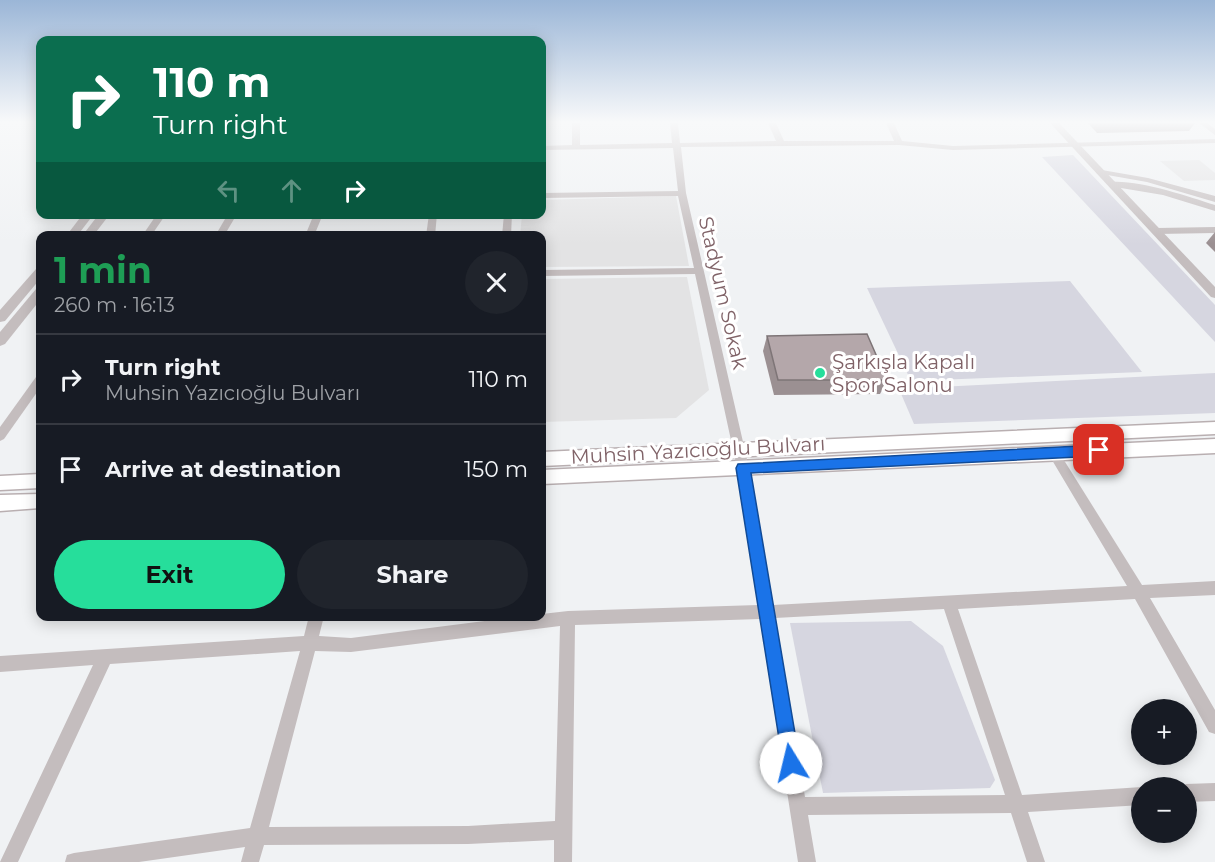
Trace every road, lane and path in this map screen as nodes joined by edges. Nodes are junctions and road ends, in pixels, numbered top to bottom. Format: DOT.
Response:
graph roads {
  1 [pos="679,163"];
  2 [pos="1092,163"];
  3 [pos="1099,171"];
  4 [pos="1112,184"];
  5 [pos="1215,189"];
  6 [pos="1190,190"];
  7 [pos="682,193"];
  8 [pos="546,196"];
  9 [pos="1215,199"];
  10 [pos="1215,208"];
  11 [pos="85,219"];
  12 [pos="101,219"];
  13 [pos="1215,230"];
  14 [pos="75,231"];
  15 [pos="91,231"];
  16 [pos="1156,231"];
  17 [pos="698,271"];
  18 [pos="546,273"];
  19 [pos="36,277"];
  20 [pos="1215,294"];
  21 [pos="36,297"];
  22 [pos="0,318"];
  23 [pos="0,340"];
  24 [pos="36,386"];
  25 [pos="1215,428"];
  26 [pos="0,436"];
  27 [pos="1215,446"];
  28 [pos="739,447"];
  29 [pos="1053,452"];
  30 [pos="546,459"];
  31 [pos="743,468"];
  32 [pos="546,477"];
  33 [pos="36,482"];
  34 [pos="0,483"];
  35 [pos="36,501"];
  36 [pos="0,503"];
  37 [pos="1215,588"];
  38 [pos="1139,593"];
  39 [pos="949,603"];
  40 [pos="766,612"];
  41 [pos="568,618"];
  42 [pos="316,621"];
  43 [pos="544,621"];
  44 [pos="546,621"];
  45 [pos="310,643"];
  46 [pos="105,658"];
  47 [pos="0,664"];
  48 [pos="1215,726"];
  49 [pos="1215,792"];
  50 [pos="1197,793"];
  51 [pos="1131,797"];
  52 [pos="1017,804"];
  53 [pos="798,806"];
  54 [pos="564,830"];
  55 [pos="257,836"];
  56 [pos="8,862"];
  57 [pos="74,862"];
  58 [pos="250,862"];
  59 [pos="563,862"];
  60 [pos="807,862"];
  61 [pos="1036,862"];
  1 -- 7 [label="street, Stadyum Sokak"];
  2 -- 3 [label="street"];
  3 -- 4 [label="street"];
  3 -- 6 [label="street"];
  4 -- 10 [label="street"];
  4 -- 16 [label="street"];
  5 -- 6 [label="street"];
  6 -- 9 [label="street"];
  7 -- 8 [label="street"];
  7 -- 17 [label="street, Stadyum Sokak"];
  11 -- 14 [label="street"];
  12 -- 15 [label="street"];
  13 -- 16 [label="street"];
  16 -- 20 [label="street"];
  17 -- 18 [label="street"];
  17 -- 28 [label="street, Stadyum Sokak"];
  19 -- 22 [label="street"];
  21 -- 23 [label="street"];
  24 -- 26 [label="street"];
  25 -- 28 [label="main road, Muhsin Yazıcıoğlu Bulvarı"];
  27 -- 29 [label="main road, Muhsin Yazıcıoğlu Bulvarı"];
  28 -- 30 [label="main road, Muhsin Yazıcıoğlu Bulvarı"];
  28 -- 31 [label="street, Stadyum Sokak"];
  29 -- 31 [label="main road, Muhsin Yazıcıoğlu Bulvarı"];
  29 -- 38 [label="street"];
  31 -- 32 [label="main road, Muhsin Yazıcıoğlu Bulvarı"];
  31 -- 40 [label="street, Stadyum Sokak"];
  33 -- 34 [label="main road"];
  35 -- 36 [label="main road"];
  37 -- 38 [label="street"];
  38 -- 39 [label="street"];
  38 -- 48 [label="street"];
  39 -- 40 [label="street"];
  39 -- 52 [label="street"];
  40 -- 41 [label="street"];
  40 -- 53 [label="street, Stadyum Sokak"];
  41 -- 44 [label="street"];
  41 -- 54 [label="street"];
  42 -- 45 [label="street"];
  43 -- 45 [label="street"];
  45 -- 46 [label="street"];
  45 -- 55 [label="street"];
  46 -- 47 [label="street"];
  46 -- 56 [label="street"];
  49 -- 50 [label="street"];
  51 -- 52 [label="street"];
  52 -- 53 [label="street"];
  52 -- 61 [label="street"];
  53 -- 60 [label="street, Stadyum Sokak"];
  54 -- 55 [label="street"];
  54 -- 59 [label="street"];
  55 -- 57 [label="street"];
  55 -- 58 [label="street"];
}
